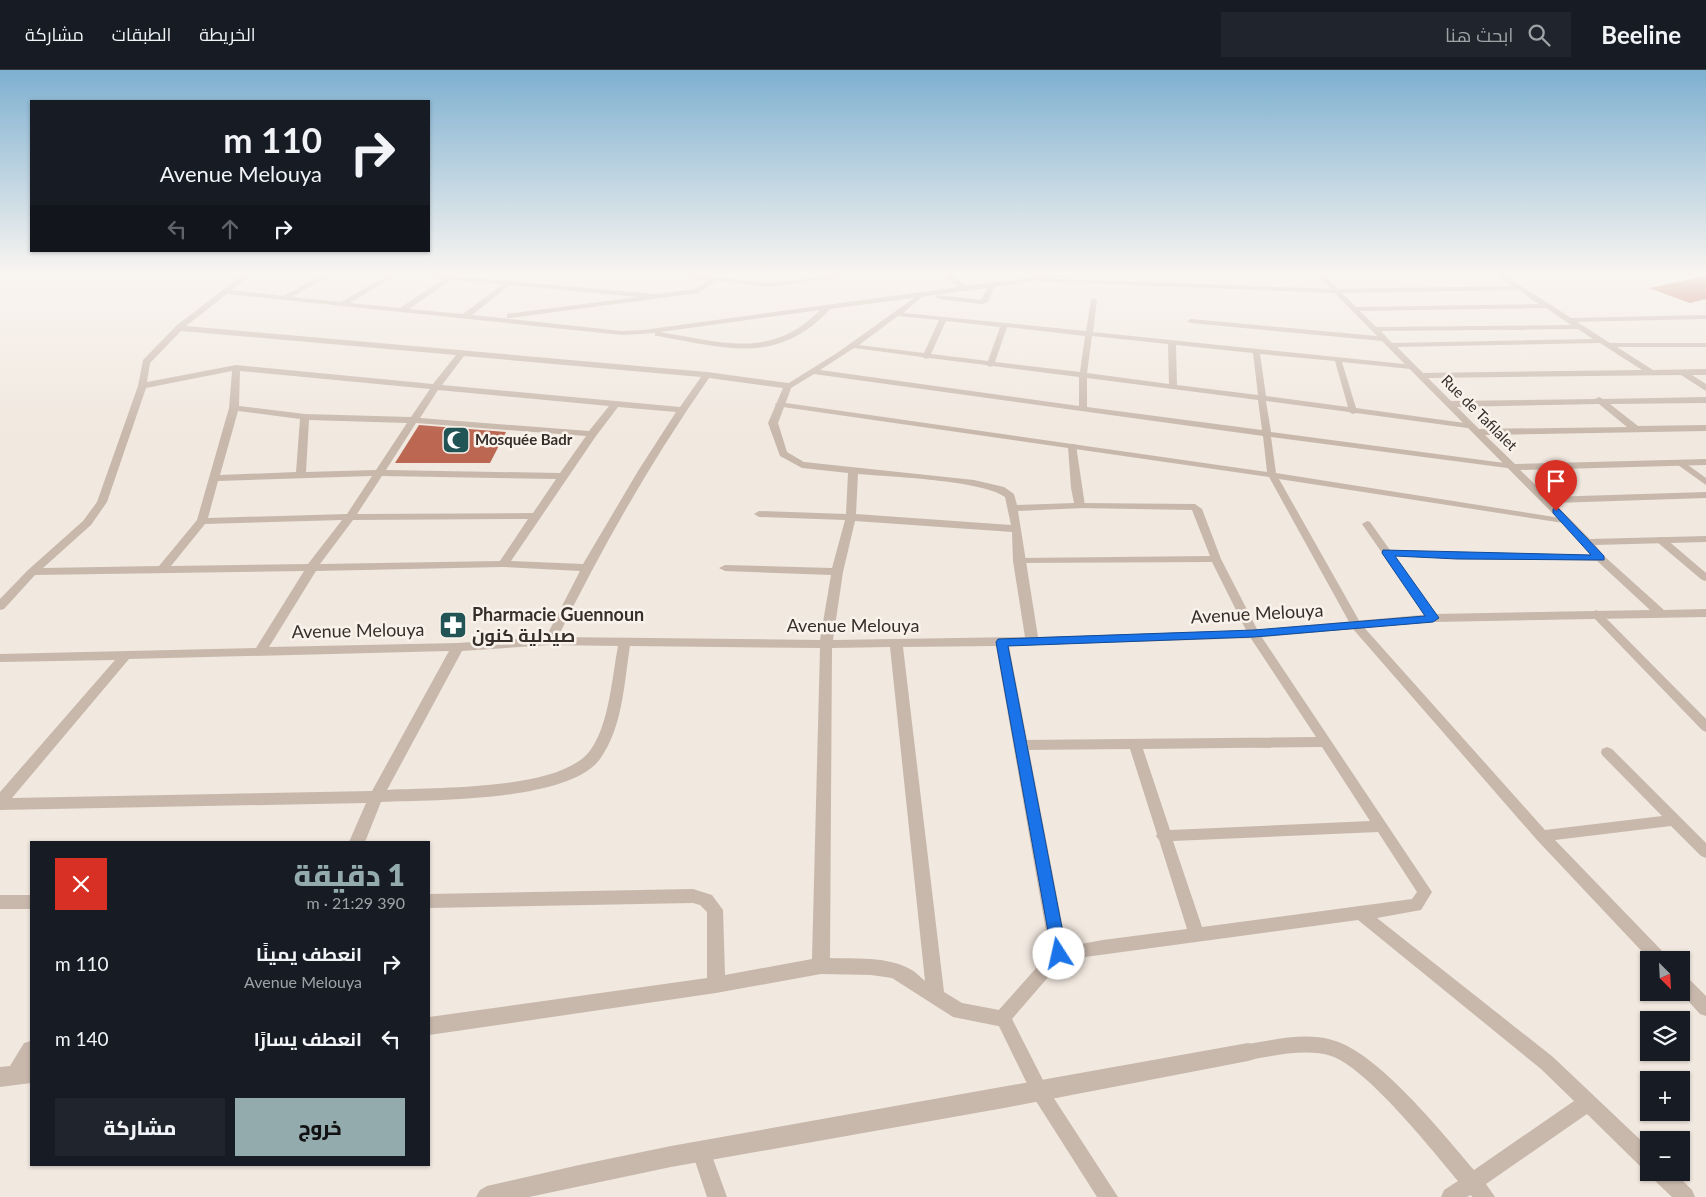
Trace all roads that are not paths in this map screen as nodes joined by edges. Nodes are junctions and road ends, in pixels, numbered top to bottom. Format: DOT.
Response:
graph roads {
  1 [pos="179,328"];
  2 [pos="566,328"];
  3 [pos="678,328"];
  4 [pos="808,328"];
  5 [pos="878,328"];
  6 [pos="940,328"];
  7 [pos="1004,328"];
  8 [pos="1036,328"];
  9 [pos="1092,328"];
  10 [pos="1252,328"];
  11 [pos="1519,328"];
  12 [pos="1581,328"];
  13 [pos="1373,329"];
  14 [pos="644,332"];
  15 [pos="1091,334"];
  16 [pos="1172,342"];
  17 [pos="1386,342"];
  18 [pos="1606,343"];
  19 [pos="1706,345"];
  20 [pos="852,346"];
  21 [pos="1256,351"];
  22 [pos="462,353"];
  23 [pos="926,357"];
  24 [pos="1338,360"];
  25 [pos="990,365"];
  26 [pos="1412,367"];
  27 [pos="236,368"];
  28 [pos="1680,371"];
  29 [pos="815,372"];
  30 [pos="1650,372"];
  31 [pos="1706,372"];
  32 [pos="707,374"];
  33 [pos="1084,376"];
  34 [pos="1420,376"];
  35 [pos="142,386"];
  36 [pos="436,386"];
  37 [pos="788,386"];
  38 [pos="1173,387"];
  39 [pos="1706,388"];
  40 [pos="1264,398"];
  41 [pos="1599,400"];
  42 [pos="1706,400"];
  43 [pos="616,404"];
  44 [pos="779,404"];
  45 [pos="1448,404"];
  46 [pos="234,408"];
  47 [pos="1083,409"];
  48 [pos="682,410"];
  49 [pos="1353,412"];
  50 [pos="305,417"];
  51 [pos="416,420"];
  52 [pos="1706,428"];
  53 [pos="1475,430"];
  54 [pos="1637,430"];
  55 [pos="592,434"];
  56 [pos="1266,434"];
  57 [pos="1073,447"];
  58 [pos="1706,462"];
  59 [pos="1681,463"];
  60 [pos="1512,467"];
  61 [pos="853,471"];
  62 [pos="377,474"];
  63 [pos="301,475"];
  64 [pos="1272,475"];
  65 [pos="563,476"];
  66 [pos="215,478"];
  67 [pos="1706,482"];
  68 [pos="1706,495"];
  69 [pos="1545,500"];
  70 [pos="1080,506"];
  71 [pos="1013,508"];
  72 [pos="759,514"];
  73 [pos="536,516"];
  74 [pos="350,517"];
  75 [pos="851,517"];
  76 [pos="202,521"];
  77 [pos="1567,522"];
  78 [pos="1367,524"];
  79 [pos="1017,529"];
  80 [pos="1706,539"];
  81 [pos="1660,540"];
  82 [pos="1587,542"];
  83 [pos="1387,553"];
  84 [pos="1600,558"];
  85 [pos="1216,559"];
  86 [pos="1019,561"];
  87 [pos="503,564"];
  88 [pos="312,567"];
  89 [pos="586,568"];
  90 [pos="725,568"];
  91 [pos="162,570"];
  92 [pos="32,572"];
  93 [pos="837,572"];
  94 [pos="1706,578"];
  95 [pos="0,606"];
  96 [pos="1706,613"];
  97 [pos="1596,614"];
  98 [pos="1660,614"];
  99 [pos="1433,618"];
  100 [pos="1357,626"];
  101 [pos="1254,634"];
  102 [pos="550,640"];
  103 [pos="1032,641"];
  104 [pos="624,642"];
  105 [pos="1002,642"];
  106 [pos="896,643"];
  107 [pos="826,644"];
  108 [pos="458,647"];
  109 [pos="260,651"];
  110 [pos="125,656"];
  111 [pos="0,658"];
  112 [pos="1706,727"];
  113 [pos="1326,742"];
  114 [pos="1135,744"];
  115 [pos="1020,745"];
  116 [pos="1606,752"];
  117 [pos="376,797"];
  118 [pos="0,803"];
  119 [pos="1675,820"];
  120 [pos="1382,826"];
  121 [pos="1163,836"];
  122 [pos="1542,836"];
  123 [pos="357,841"];
  124 [pos="1706,852"];
  125 [pos="430,901"];
  126 [pos="0,902"];
  127 [pos="30,902"];
  128 [pos="1361,914"];
  129 [pos="1196,933"];
  130 [pos="1651,951"];
  131 [pos="1059,954"];
  132 [pos="822,966"];
  133 [pos="716,985"];
  134 [pos="1690,991"];
  135 [pos="936,998"];
  136 [pos="1706,1008"];
  137 [pos="1003,1018"];
  138 [pos="430,1026"];
  139 [pos="30,1052"];
  140 [pos="1248,1052"];
  141 [pos="15,1075"];
  142 [pos="1040,1092"];
  143 [pos="1588,1102"];
  144 [pos="701,1152"];
  145 [pos="1640,1153"];
  146 [pos="1669,1181"];
  147 [pos="1471,1182"];
  148 [pos="539,1190"];
  149 [pos="487,1197"];
  150 [pos="717,1197"];
  151 [pos="1108,1197"];
  152 [pos="1451,1197"];
  153 [pos="1485,1197"];
  154 [pos="1685,1197"];
  1 -- 22 [label="street"];
  1 -- 35 [label="street"];
  2 -- 14 [label="street"];
  3 -- 14 [label="street"];
  4 -- 14 [label="street"];
  5 -- 20 [label="lane"];
  6 -- 23 [label="lane"];
  7 -- 25 [label="lane"];
  8 -- 15 [label="lane"];
  9 -- 15 [label="lane"];
  10 -- 17 [label="street"];
  11 -- 13 [label="street"];
  12 -- 18 [label="street"];
  13 -- 17 [label="street, Rue de Tafilalet"];
  15 -- 16 [label="lane"];
  15 -- 33 [label="lane"];
  16 -- 21 [label="lane"];
  16 -- 38 [label="lane"];
  17 -- 18 [label="street"];
  17 -- 26 [label="street, Rue de Tafilalet"];
  18 -- 19 [label="street"];
  18 -- 30 [label="street"];
  20 -- 23 [label="lane"];
  20 -- 29 [label="lane"];
  21 -- 24 [label="lane"];
  21 -- 40 [label="lane"];
  22 -- 32 [label="street"];
  22 -- 36 [label="street"];
  23 -- 25 [label="lane"];
  24 -- 26 [label="lane"];
  24 -- 49 [label="lane"];
  25 -- 33 [label="lane"];
  26 -- 34 [label="street, Rue de Tafilalet"];
  27 -- 35 [label="street"];
  27 -- 36 [label="street"];
  27 -- 46 [label="street"];
  28 -- 30 [label="street"];
  28 -- 31 [label="street"];
  28 -- 39 [label="street"];
  29 -- 37 [label="lane"];
  29 -- 47 [label="lane"];
  30 -- 34 [label="street"];
  32 -- 37 [label="street"];
  32 -- 48 [label="street"];
  33 -- 38 [label="lane"];
  33 -- 47 [label="lane"];
  34 -- 45 [label="street, Rue de Tafilalet"];
  35 -- 92 [label="street"];
  36 -- 43 [label="street"];
  36 -- 51 [label="street"];
  37 -- 44 [label="street"];
  38 -- 40 [label="lane"];
  40 -- 49 [label="lane"];
  40 -- 56 [label="lane"];
  41 -- 42 [label="street"];
  41 -- 45 [label="street"];
  41 -- 54 [label="street"];
  43 -- 48 [label="street"];
  43 -- 55 [label="street"];
  44 -- 57 [label="lane"];
  44 -- 61 [label="street"];
  45 -- 53 [label="street, Rue de Tafilalet"];
  46 -- 50 [label="street"];
  46 -- 66 [label="street"];
  47 -- 56 [label="lane"];
  48 -- 89 [label="street"];
  49 -- 53 [label="lane"];
  50 -- 51 [label="street"];
  50 -- 63 [label="street"];
  51 -- 55 [label="street"];
  51 -- 62 [label="street"];
  52 -- 54 [label="street"];
  53 -- 54 [label="street"];
  53 -- 60 [label="street, Rue de Tafilalet"];
  55 -- 65 [label="street"];
  56 -- 60 [label="lane"];
  56 -- 64 [label="lane"];
  57 -- 64 [label="lane"];
  57 -- 70 [label="street"];
  58 -- 59 [label="street"];
  59 -- 60 [label="street"];
  59 -- 67 [label="lane"];
  60 -- 69 [label="street, Rue de Tafilalet"];
  61 -- 71 [label="street"];
  61 -- 75 [label="street"];
  62 -- 63 [label="street"];
  62 -- 65 [label="street"];
  62 -- 74 [label="street"];
  63 -- 66 [label="street"];
  64 -- 77 [label="lane"];
  64 -- 100 [label="lane"];
  65 -- 73 [label="street"];
  66 -- 76 [label="street"];
  68 -- 69 [label="street"];
  69 -- 77 [label="street, Rue de Tafilalet"];
  70 -- 71 [label="street"];
  70 -- 85 [label="lane"];
  71 -- 79 [label="street"];
  72 -- 75 [label="street"];
  73 -- 74 [label="street"];
  73 -- 87 [label="street"];
  74 -- 76 [label="street"];
  74 -- 88 [label="street"];
  75 -- 79 [label="street"];
  75 -- 93 [label="street"];
  76 -- 91 [label="street"];
  77 -- 82 [label="street, Rue de Tafilalet"];
  78 -- 83 [label="lane"];
  79 -- 86 [label="street"];
  80 -- 81 [label="street"];
  81 -- 82 [label="street"];
  81 -- 94 [label="lane"];
  82 -- 84 [label="street, Rue de Tafilalet"];
  83 -- 84 [label="lane"];
  83 -- 99 [label="lane"];
  84 -- 98 [label="street, Rue de Tafilalet"];
  85 -- 86 [label="lane"];
  85 -- 101 [label="lane"];
  86 -- 103 [label="street"];
  87 -- 88 [label="street"];
  87 -- 89 [label="street"];
  88 -- 91 [label="street"];
  88 -- 109 [label="street"];
  89 -- 102 [label="street"];
  90 -- 93 [label="street"];
  91 -- 92 [label="street"];
  92 -- 95 [label="street"];
  93 -- 107 [label="street"];
  96 -- 98 [label="street, Avenue Melouya"];
  97 -- 98 [label="street, Avenue Melouya"];
  97 -- 99 [label="street, Avenue Melouya"];
  97 -- 112 [label="lane"];
  99 -- 100 [label="street, Avenue Melouya"];
  100 -- 101 [label="street, Avenue Melouya"];
  100 -- 122 [label="lane"];
  101 -- 103 [label="street, Avenue Melouya"];
  101 -- 113 [label="lane"];
  102 -- 104 [label="street, Avenue Melouya"];
  102 -- 108 [label="street, Avenue Melouya"];
  103 -- 105 [label="street, Avenue Melouya"];
  104 -- 107 [label="street, Avenue Melouya"];
  104 -- 117 [label="street"];
  105 -- 106 [label="street, Avenue Melouya"];
  105 -- 115 [label="street"];
  106 -- 107 [label="street, Avenue Melouya"];
  106 -- 135 [label="street"];
  107 -- 132 [label="street"];
  108 -- 109 [label="street, Avenue Melouya"];
  108 -- 117 [label="street"];
  109 -- 110 [label="street, Avenue Melouya"];
  110 -- 111 [label="street, Avenue Melouya"];
  110 -- 118 [label="street"];
  113 -- 114 [label="lane"];
  113 -- 120 [label="lane"];
  114 -- 115 [label="lane"];
  114 -- 121 [label="lane"];
  115 -- 131 [label="street"];
  116 -- 119 [label="lane"];
  117 -- 118 [label="street"];
  117 -- 123 [label="street"];
  119 -- 122 [label="lane"];
  119 -- 124 [label="lane"];
  120 -- 121 [label="lane"];
  120 -- 128 [label="lane"];
  121 -- 129 [label="lane"];
  122 -- 130 [label="lane"];
  125 -- 133 [label="street"];
  126 -- 127 [label="street"];
  128 -- 129 [label="lane"];
  128 -- 143 [label="lane"];
  129 -- 131 [label="lane"];
  131 -- 137 [label="lane"];
  132 -- 133 [label="street"];
  132 -- 135 [label="street"];
  133 -- 138 [label="street"];
  134 -- 136 [label="lane"];
  135 -- 137 [label="street"];
  137 -- 142 [label="lane"];
  139 -- 141 [label="street"];
  140 -- 142 [label="street"];
  140 -- 147 [label="lane"];
  142 -- 144 [label="street"];
  142 -- 151 [label="lane"];
  143 -- 145 [label="lane"];
  143 -- 147 [label="lane"];
  144 -- 148 [label="street"];
  144 -- 150 [label="lane"];
  146 -- 154 [label="lane"];
  147 -- 152 [label="lane"];
  147 -- 153 [label="lane"];
  148 -- 149 [label="street"];
}
